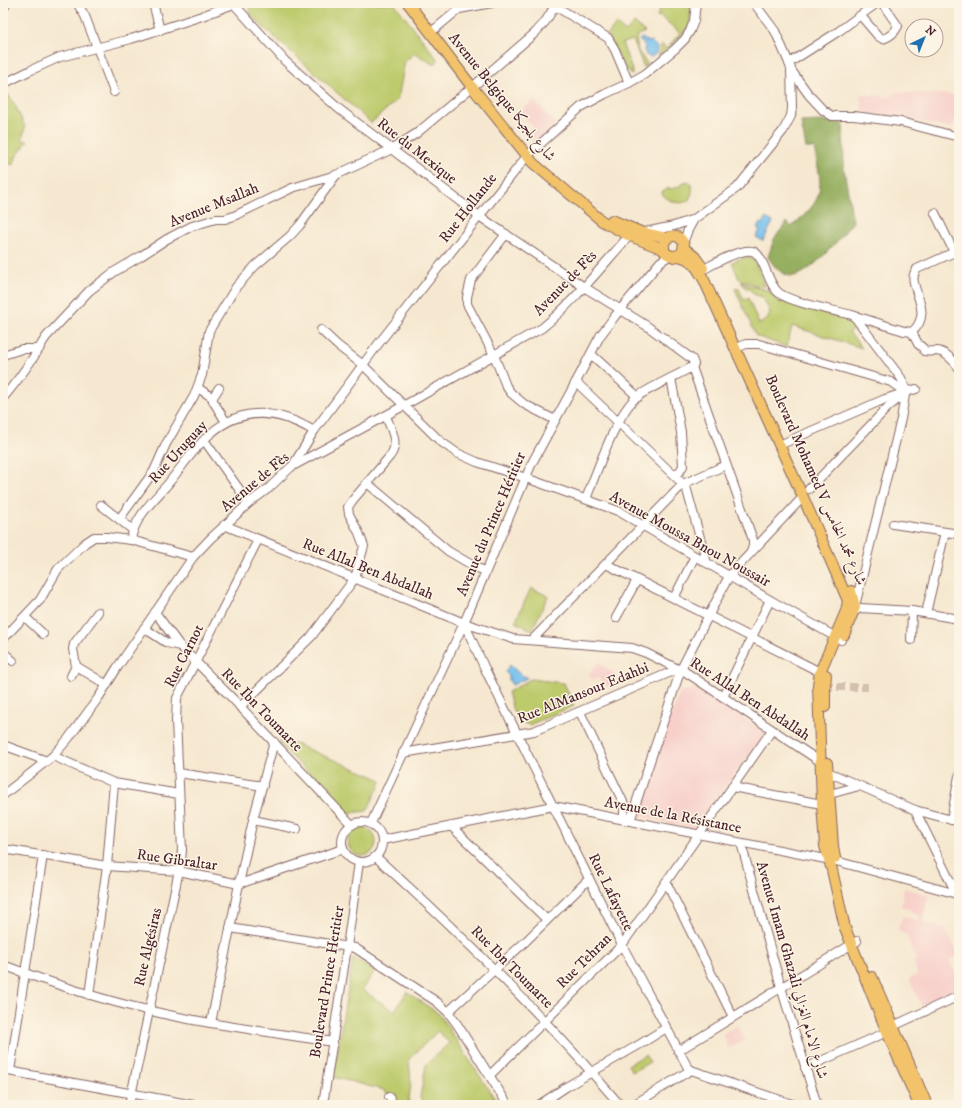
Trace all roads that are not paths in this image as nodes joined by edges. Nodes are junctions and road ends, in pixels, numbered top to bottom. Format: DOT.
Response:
graph roads {
  1 [pos="5,3"];
  2 [pos="78,3"];
  3 [pos="152,3"];
  4 [pos="234,3"];
  5 [pos="408,3"];
  6 [pos="415,3"];
  7 [pos="492,3"];
  8 [pos="696,3"];
  9 [pos="754,3"];
  10 [pos="877,3"];
  11 [pos="882,3"];
  12 [pos="553,4"];
  13 [pos="3,8"];
  14 [pos="861,16"];
  15 [pos="160,30"];
  16 [pos="435,30"];
  17 [pos="98,48"];
  18 [pos="790,66"];
  19 [pos="629,83"];
  20 [pos="3,84"];
  21 [pos="474,85"];
  22 [pos="114,92"];
  23 [pos="959,137"];
  24 [pos="392,149"];
  25 [pos="529,154"];
  26 [pos="336,175"];
  27 [pos="935,213"];
  28 [pos="479,216"];
  29 [pos="694,219"];
  30 [pos="641,232"];
  31 [pos="506,234"];
  32 [pos="629,236"];
  33 [pos="668,237"];
  34 [pos="684,245"];
  35 [pos="956,251"];
  36 [pos="669,254"];
  37 [pos="702,266"];
  38 [pos="584,287"];
  39 [pos="620,309"];
  40 [pos="854,316"];
  41 [pos="321,330"];
  42 [pos="912,332"];
  43 [pos="740,346"];
  44 [pos="39,350"];
  45 [pos="494,354"];
  46 [pos="591,354"];
  47 [pos="3,355"];
  48 [pos="363,365"];
  49 [pos="690,368"];
  50 [pos="959,368"];
  51 [pos="671,378"];
  52 [pos="576,382"];
  53 [pos="198,388"];
  54 [pos="219,388"];
  55 [pos="916,389"];
  56 [pos="906,393"];
  57 [pos="638,397"];
  58 [pos="3,398"];
  59 [pos="213,398"];
  60 [pos="405,406"];
  61 [pos="386,416"];
  62 [pos="555,420"];
  63 [pos="226,422"];
  64 [pos="618,422"];
  65 [pos="314,431"];
  66 [pos="204,440"];
  67 [pos="784,443"];
  68 [pos="726,465"];
  69 [pos="291,467"];
  70 [pos="674,475"];
  71 [pos="526,478"];
  72 [pos="367,483"];
  73 [pos="684,484"];
  74 [pos="806,493"];
  75 [pos="586,499"];
  76 [pos="249,503"];
  77 [pos="101,505"];
  78 [pos="120,518"];
  79 [pos="893,524"];
  80 [pos="224,525"];
  81 [pos="644,526"];
  82 [pos="133,530"];
  83 [pos="945,532"];
  84 [pos="959,534"];
  85 [pos="131,540"];
  86 [pos="258,540"];
  87 [pos="751,552"];
  88 [pos="695,556"];
  89 [pos="193,557"];
  90 [pos="707,563"];
  91 [pos="606,564"];
  92 [pos="486,571"];
  93 [pos="729,576"];
  94 [pos="355,578"];
  95 [pos="637,580"];
  96 [pos="674,598"];
  97 [pos="770,600"];
  98 [pos="98,612"];
  99 [pos="156,612"];
  100 [pos="854,612"];
  101 [pos="912,612"];
  102 [pos="926,613"];
  103 [pos="709,616"];
  104 [pos="25,617"];
  105 [pos="616,618"];
  106 [pos="959,619"];
  107 [pos="464,623"];
  108 [pos="144,628"];
  109 [pos="43,634"];
  110 [pos="839,635"];
  111 [pos="752,638"];
  112 [pos="3,639"];
  113 [pos="532,640"];
  114 [pos="911,640"];
  115 [pos="180,646"];
  116 [pos="3,652"];
  117 [pos="13,661"];
  118 [pos="197,662"];
  119 [pos="76,666"];
  120 [pos="680,669"];
  121 [pos="820,672"];
  122 [pos="70,676"];
  123 [pos="106,685"];
  124 [pos="723,697"];
  125 [pos="240,707"];
  126 [pos="580,712"];
  127 [pos="772,730"];
  128 [pos="518,735"];
  129 [pos="274,742"];
  130 [pos="3,745"];
  131 [pos="403,753"];
  132 [pos="50,759"];
  133 [pos="826,767"];
  134 [pos="179,773"];
  135 [pos="959,776"];
  136 [pos="114,783"];
  137 [pos="263,786"];
  138 [pos="859,786"];
  139 [pos="732,787"];
  140 [pos="3,794"];
  141 [pos="179,794"];
  142 [pos="830,794"];
  143 [pos="822,804"];
  144 [pos="554,806"];
  145 [pos="915,810"];
  146 [pos="254,820"];
  147 [pos="627,820"];
  148 [pos="955,821"];
  149 [pos="371,823"];
  150 [pos="352,825"];
  151 [pos="451,826"];
  152 [pos="297,829"];
  153 [pos="698,835"];
  154 [pos="382,840"];
  155 [pos="741,843"];
  156 [pos="3,849"];
  157 [pos="343,849"];
  158 [pos="43,855"];
  159 [pos="376,857"];
  160 [pos="833,860"];
  161 [pos="359,862"];
  162 [pos="107,866"];
  163 [pos="179,871"];
  164 [pos="589,879"];
  165 [pos="666,882"];
  166 [pos="239,884"];
  167 [pos="958,894"];
  168 [pos="547,920"];
  169 [pos="230,928"];
  170 [pos="854,942"];
  171 [pos="622,945"];
  172 [pos="347,947"];
  173 [pos="3,966"];
  174 [pos="495,969"];
  175 [pos="25,973"];
  176 [pos="781,987"];
  177 [pos="90,995"];
  178 [pos="959,996"];
  179 [pos="148,1011"];
  180 [pos="448,1012"];
  181 [pos="733,1017"];
  182 [pos="545,1020"];
  183 [pos="211,1023"];
  184 [pos="666,1028"];
  185 [pos="890,1029"];
  186 [pos="333,1042"];
  187 [pos="678,1050"];
  188 [pos="805,1068"];
  189 [pos="691,1070"];
  190 [pos="6,1071"];
  191 [pos="592,1072"];
  192 [pos="490,1075"];
  193 [pos="130,1094"];
  194 [pos="389,1097"];
  195 [pos="128,1105"];
  196 [pos="194,1105"];
  197 [pos="323,1105"];
  198 [pos="394,1105"];
  199 [pos="508,1105"];
  200 [pos="539,1105"];
  201 [pos="620,1105"];
  202 [pos="633,1105"];
  203 [pos="795,1105"];
  204 [pos="817,1105"];
  205 [pos="919,1105"];
  206 [pos="927,1105"];
  1 -- 13 [label="main road"];
  2 -- 17 [label="street"];
  3 -- 15 [label="street"];
  4 -- 15 [label="street"];
  4 -- 24 [label="street, Rue du Mexique"];
  5 -- 21 [label="main road, Avenue Belgique شارع بلجيكا"];
  6 -- 16 [label="main road, Avenue Belgique شارع بلجيكا"];
  7 -- 16 [label="street"];
  8 -- 19 [label="street, Rue Hollande"];
  9 -- 18 [label="street"];
  10 -- 14 [label="street"];
  11 -- 14 [label="street"];
  12 -- 19 [label="street"];
  12 -- 21 [label="street, Avenue Msallah"];
  14 -- 18 [label="street"];
  15 -- 17 [label="street"];
  16 -- 21 [label="main road, Avenue Belgique شارع بلجيكا"];
  17 -- 20 [label="street"];
  17 -- 22 [label="street"];
  18 -- 23 [label="street"];
  18 -- 29 [label="street"];
  19 -- 25 [label="street, Rue Hollande"];
  21 -- 24 [label="street, Avenue Msallah"];
  21 -- 25 [label="main road, Avenue Belgique شارع بلجيكا"];
  24 -- 26 [label="street, Avenue Msallah"];
  24 -- 28 [label="street, Rue du Mexique"];
  25 -- 28 [label="street, Rue Hollande"];
  25 -- 30 [label="main road, Avenue Belgique شارع بلجيكا"];
  25 -- 32 [label="main road, Avenue Belgique شارع بلجيكا"];
  26 -- 44 [label="street, Avenue Msallah"];
  26 -- 53 [label="street"];
  27 -- 35 [label="street"];
  28 -- 31 [label="street, Rue du Mexique"];
  28 -- 48 [label="street, Rue Hollande"];
  29 -- 30 [label="street"];
  29 -- 33 [label="street"];
  29 -- 34 [label="street"];
  30 -- 32 [label="main road"];
  30 -- 33 [label="main road, Avenue Belgique شارع بلجيكا"];
  31 -- 38 [label="street, Rue du Mexique"];
  31 -- 45 [label="street"];
  32 -- 36 [label="main road, Avenue Belgique شارع بلجيكا"];
  32 -- 38 [label="street, Avenue de Fès"];
  33 -- 34 [label="main road"];
  33 -- 36 [label="main road"];
  34 -- 36 [label="main road"];
  34 -- 37 [label="main road"];
  35 -- 42 [label="street"];
  36 -- 39 [label="street, Avenue du Prince Héritier"];
  36 -- 74 [label="main road, Avenue Belgique شارع بلجيكا"];
  37 -- 40 [label="street"];
  37 -- 43 [label="main road, Boulevard Mohamed V شارع محمد الخامس"];
  38 -- 39 [label="street, Rue du Mexique"];
  38 -- 45 [label="street, Avenue de Fès"];
  39 -- 46 [label="street, Avenue du Prince Héritier"];
  39 -- 49 [label="street, Rue du Mexique"];
  40 -- 42 [label="street"];
  40 -- 56 [label="street"];
  41 -- 48 [label="street, Avenue Moussa Bnou Noussair"];
  42 -- 50 [label="street"];
  43 -- 56 [label="street"];
  43 -- 67 [label="main road, Boulevard Mohamed V شارع محمد الخامس"];
  44 -- 47 [label="street"];
  44 -- 58 [label="street, Avenue Msallah"];
  45 -- 60 [label="street, Avenue de Fès"];
  45 -- 62 [label="street"];
  46 -- 52 [label="street, Avenue du Prince Héritier"];
  46 -- 57 [label="street"];
  48 -- 60 [label="street, Avenue Moussa Bnou Noussair"];
  48 -- 65 [label="street, Rue Hollande"];
  49 -- 51 [label="street"];
  49 -- 68 [label="street"];
  51 -- 57 [label="street"];
  51 -- 70 [label="street"];
  52 -- 62 [label="street, Avenue du Prince Héritier"];
  52 -- 64 [label="street"];
  53 -- 59 [label="street"];
  53 -- 78 [label="street"];
  54 -- 59 [label="street"];
  55 -- 56 [label="street"];
  56 -- 67 [label="street"];
  56 -- 74 [label="street"];
  56 -- 100 [label="street"];
  57 -- 64 [label="street"];
  59 -- 63 [label="street"];
  60 -- 61 [label="street, Avenue de Fès"];
  60 -- 71 [label="street, Avenue Moussa Bnou Noussair"];
  61 -- 69 [label="street, Avenue de Fès"];
  61 -- 72 [label="street"];
  62 -- 71 [label="street, Avenue du Prince Héritier"];
  63 -- 65 [label="street, Rue Uruguay"];
  63 -- 66 [label="street, Rue Uruguay"];
  64 -- 70 [label="street"];
  64 -- 75 [label="street"];
  65 -- 69 [label="street, Rue Hollande"];
  66 -- 76 [label="street"];
  66 -- 82 [label="street, Rue Uruguay"];
  67 -- 100 [label="main road, Boulevard Mohamed V شارع محمد الخامس"];
  68 -- 73 [label="street"];
  68 -- 87 [label="street"];
  69 -- 76 [label="street, Avenue de Fès"];
  70 -- 73 [label="street"];
  71 -- 75 [label="street, Avenue Moussa Bnou Noussair"];
  71 -- 92 [label="street, Avenue du Prince Héritier"];
  72 -- 92 [label="street"];
  72 -- 94 [label="street"];
  73 -- 81 [label="street"];
  73 -- 90 [label="street"];
  74 -- 87 [label="street"];
  74 -- 110 [label="main road, Avenue Belgique شارع بلجيكا"];
  75 -- 81 [label="street, Avenue Moussa Bnou Noussair"];
  76 -- 80 [label="street, Avenue de Fès"];
  77 -- 78 [label="street"];
  78 -- 82 [label="street"];
  79 -- 83 [label="street"];
  80 -- 86 [label="street, Rue Allal Ben Abdallah"];
  80 -- 89 [label="street, Avenue de Fès"];
  81 -- 88 [label="street, Avenue Moussa Bnou Noussair"];
  81 -- 91 [label="street"];
  82 -- 85 [label="street, Rue Uruguay"];
  83 -- 84 [label="street"];
  83 -- 102 [label="street"];
  85 -- 89 [label="street"];
  85 -- 104 [label="street"];
  86 -- 94 [label="street, Rue Allal Ben Abdallah"];
  86 -- 118 [label="street, Rue Carnot"];
  87 -- 93 [label="street"];
  88 -- 90 [label="street, Avenue Moussa Bnou Noussair"];
  88 -- 96 [label="street"];
  89 -- 99 [label="street, Avenue de Fès"];
  90 -- 93 [label="street, Avenue Moussa Bnou Noussair"];
  91 -- 95 [label="street"];
  91 -- 113 [label="street"];
  92 -- 107 [label="street, Avenue du Prince Héritier"];
  93 -- 97 [label="street, Avenue Moussa Bnou Noussair"];
  93 -- 103 [label="street"];
  94 -- 107 [label="street, Rue Allal Ben Abdallah"];
  94 -- 125 [label="street"];
  95 -- 96 [label="street"];
  95 -- 105 [label="street"];
  96 -- 103 [label="street"];
  97 -- 110 [label="street, Avenue Moussa Bnou Noussair"];
  97 -- 111 [label="street"];
  98 -- 119 [label="street"];
  99 -- 108 [label="street, Avenue de Fès"];
  99 -- 115 [label="street, Rue Ibn Toumarte"];
  100 -- 101 [label="street"];
  100 -- 110 [label="main road"];
  101 -- 102 [label="street"];
  101 -- 114 [label="street"];
  102 -- 106 [label="street"];
  103 -- 111 [label="street"];
  103 -- 120 [label="street"];
  104 -- 109 [label="street"];
  104 -- 112 [label="street"];
  107 -- 113 [label="street, Rue Allal Ben Abdallah"];
  107 -- 128 [label="street, Rue Lafayette"];
  107 -- 131 [label="street, Avenue du Prince Héritier"];
  108 -- 115 [label="street"];
  108 -- 123 [label="street, Avenue de Fès"];
  110 -- 121 [label="main road"];
  110 -- 133 [label="main road"];
  111 -- 121 [label="street"];
  111 -- 124 [label="street"];
  113 -- 120 [label="street, Rue Allal Ben Abdallah"];
  115 -- 118 [label="street, Rue Ibn Toumarte"];
  116 -- 117 [label="street"];
  118 -- 125 [label="street, Rue Ibn Toumarte"];
  118 -- 134 [label="street, Rue Carnot"];
  119 -- 122 [label="street"];
  119 -- 123 [label="street"];
  120 -- 124 [label="street, Rue Allal Ben Abdallah"];
  120 -- 126 [label="street, Rue AlMansour Edahbi"];
  120 -- 147 [label="street"];
  121 -- 133 [label="main road"];
  123 -- 132 [label="street, Avenue de Fès"];
  124 -- 127 [label="street, Rue Allal Ben Abdallah"];
  125 -- 129 [label="street, Rue Ibn Toumarte"];
  126 -- 128 [label="street, Rue AlMansour Edahbi"];
  126 -- 147 [label="street"];
  127 -- 133 [label="street, Rue Allal Ben Abdallah"];
  127 -- 139 [label="street, Rue Tehran"];
  128 -- 131 [label="street, Rue AlMansour Edahbi"];
  128 -- 144 [label="street, Rue Lafayette"];
  129 -- 137 [label="street"];
  129 -- 150 [label="street, Rue Ibn Toumarte"];
  130 -- 132 [label="street"];
  131 -- 149 [label="street, Avenue du Prince Héritier"];
  132 -- 136 [label="street"];
  132 -- 140 [label="street, Avenue de Fès"];
  133 -- 138 [label="street, Rue Allal Ben Abdallah"];
  133 -- 142 [label="main road"];
  133 -- 143 [label="main road"];
  134 -- 137 [label="street"];
  134 -- 141 [label="street, Rue Carnot"];
  135 -- 148 [label="street"];
  136 -- 141 [label="street"];
  136 -- 162 [label="street"];
  137 -- 146 [label="street"];
  138 -- 142 [label="street"];
  138 -- 145 [label="street, Rue Allal Ben Abdallah"];
  139 -- 143 [label="street"];
  139 -- 153 [label="street, Rue Tehran"];
  141 -- 163 [label="street, Rue Algésiras"];
  142 -- 160 [label="main road"];
  143 -- 160 [label="main road"];
  144 -- 147 [label="street, Avenue de la Résistance"];
  144 -- 151 [label="street, Avenue de la Résistance"];
  144 -- 164 [label="street, Rue Lafayette"];
  145 -- 148 [label="street, Rue Allal Ben Abdallah"];
  145 -- 167 [label="street"];
  146 -- 152 [label="street"];
  146 -- 166 [label="street"];
  147 -- 153 [label="street, Avenue de la Résistance"];
  149 -- 150 [label="street"];
  149 -- 154 [label="street"];
  150 -- 157 [label="street"];
  151 -- 154 [label="street, Avenue de la Résistance"];
  151 -- 168 [label="street"];
  153 -- 155 [label="street, Avenue de la Résistance"];
  153 -- 165 [label="street, Rue Tehran"];
  154 -- 159 [label="street"];
  155 -- 160 [label="street, Avenue de la Résistance"];
  155 -- 176 [label="street, Avenue Imam Ghazali شارع الامام الغزالي"];
  156 -- 158 [label="street, Rue Gibraltar"];
  157 -- 161 [label="street"];
  157 -- 166 [label="street"];
  158 -- 162 [label="street, Rue Gibraltar"];
  158 -- 175 [label="street"];
  159 -- 161 [label="street"];
  159 -- 174 [label="street, Rue Ibn Toumarte"];
  160 -- 167 [label="street, Avenue de la Résistance"];
  160 -- 170 [label="main road"];
  161 -- 172 [label="street, Boulevard Prince Heritier"];
  162 -- 163 [label="street, Rue Gibraltar"];
  162 -- 177 [label="street"];
  163 -- 166 [label="street, Rue Gibraltar"];
  163 -- 179 [label="street, Rue Algésiras"];
  164 -- 168 [label="street"];
  164 -- 171 [label="street, Rue Lafayette"];
  165 -- 171 [label="street, Rue Tehran"];
  165 -- 181 [label="street"];
  166 -- 169 [label="street"];
  168 -- 174 [label="street"];
  169 -- 172 [label="street"];
  169 -- 183 [label="street"];
  170 -- 176 [label="street"];
  170 -- 185 [label="main road"];
  171 -- 182 [label="street, Rue Tehran"];
  171 -- 184 [label="street, Rue Lafayette"];
  172 -- 180 [label="street"];
  172 -- 186 [label="street, Boulevard Prince Heritier"];
  173 -- 175 [label="street"];
  174 -- 180 [label="street"];
  174 -- 182 [label="street, Rue Ibn Toumarte"];
  175 -- 177 [label="street"];
  175 -- 190 [label="street"];
  176 -- 181 [label="street"];
  176 -- 188 [label="street, Avenue Imam Ghazali شارع الامام الغزالي"];
  177 -- 179 [label="street"];
  178 -- 185 [label="street"];
  179 -- 183 [label="street"];
  179 -- 193 [label="street, Rue Algésiras"];
  180 -- 192 [label="street"];
  181 -- 187 [label="street"];
  182 -- 191 [label="street, Rue Ibn Toumarte"];
  182 -- 192 [label="street, Rue Tehran"];
  183 -- 186 [label="street"];
  184 -- 187 [label="street, Rue Lafayette"];
  184 -- 191 [label="street"];
  185 -- 188 [label="street"];
  185 -- 205 [label="main road"];
  185 -- 206 [label="main road"];
  186 -- 197 [label="street, Boulevard Prince Heritier"];
  187 -- 189 [label="street, Rue Lafayette"];
  188 -- 204 [label="street, Avenue Imam Ghazali شارع الامام الغزالي"];
  189 -- 202 [label="street"];
  189 -- 203 [label="street"];
  190 -- 193 [label="street"];
  191 -- 200 [label="street"];
  191 -- 201 [label="street, Rue Ibn Toumarte"];
  192 -- 199 [label="street"];
  193 -- 195 [label="street, Rue Algésiras"];
  193 -- 196 [label="street"];
  194 -- 198 [label="street"];
}
